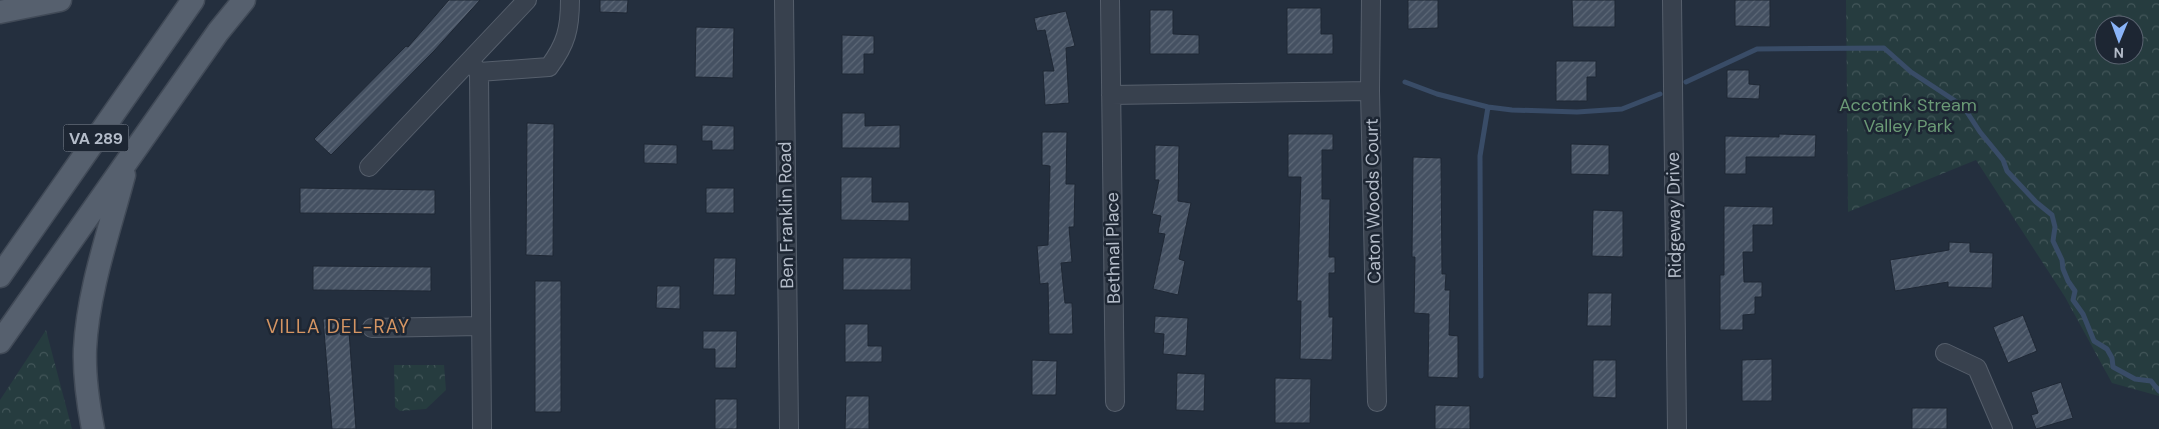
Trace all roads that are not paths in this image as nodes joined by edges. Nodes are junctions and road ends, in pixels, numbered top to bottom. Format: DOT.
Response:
graph roads {
  1 [pos="60,0"];
  2 [pos="193,0"];
  3 [pos="244,0"];
  4 [pos="527,0"];
  5 [pos="570,0"];
  6 [pos="784,0"];
  7 [pos="1110,0"];
  8 [pos="1371,0"];
  9 [pos="1672,0"];
  10 [pos="0,12"];
  11 [pos="474,67"];
  12 [pos="1370,91"];
  13 [pos="1111,95"];
  14 [pos="128,160"];
  15 [pos="369,167"];
  16 [pos="0,276"];
  17 [pos="480,326"];
  18 [pos="372,328"];
  19 [pos="0,342"];
  20 [pos="1946,353"];
  21 [pos="1115,402"];
  22 [pos="1377,402"];
  23 [pos="93,429"];
  24 [pos="482,429"];
  25 [pos="789,429"];
  26 [pos="1677,429"];
  27 [pos="2003,429"];
  1 -- 10 [label="main road"];
  2 -- 16 [label="main road, VA 289"];
  3 -- 14 [label="main road, VA 289"];
  4 -- 11 [label="street"];
  5 -- 11 [label="street"];
  6 -- 25 [label="street, Ben Franklin Road"];
  7 -- 13 [label="street, Bethnal Place"];
  8 -- 12 [label="street, Caton Woods Court"];
  9 -- 26 [label="street, Ridgeway Drive"];
  11 -- 15 [label="street"];
  11 -- 17 [label="street"];
  12 -- 13 [label="street"];
  12 -- 22 [label="street, Caton Woods Court"];
  13 -- 21 [label="street, Bethnal Place"];
  14 -- 19 [label="main road, VA 289"];
  14 -- 23 [label="main road"];
  17 -- 18 [label="street"];
  17 -- 24 [label="street"];
  20 -- 27 [label="street"];
}
